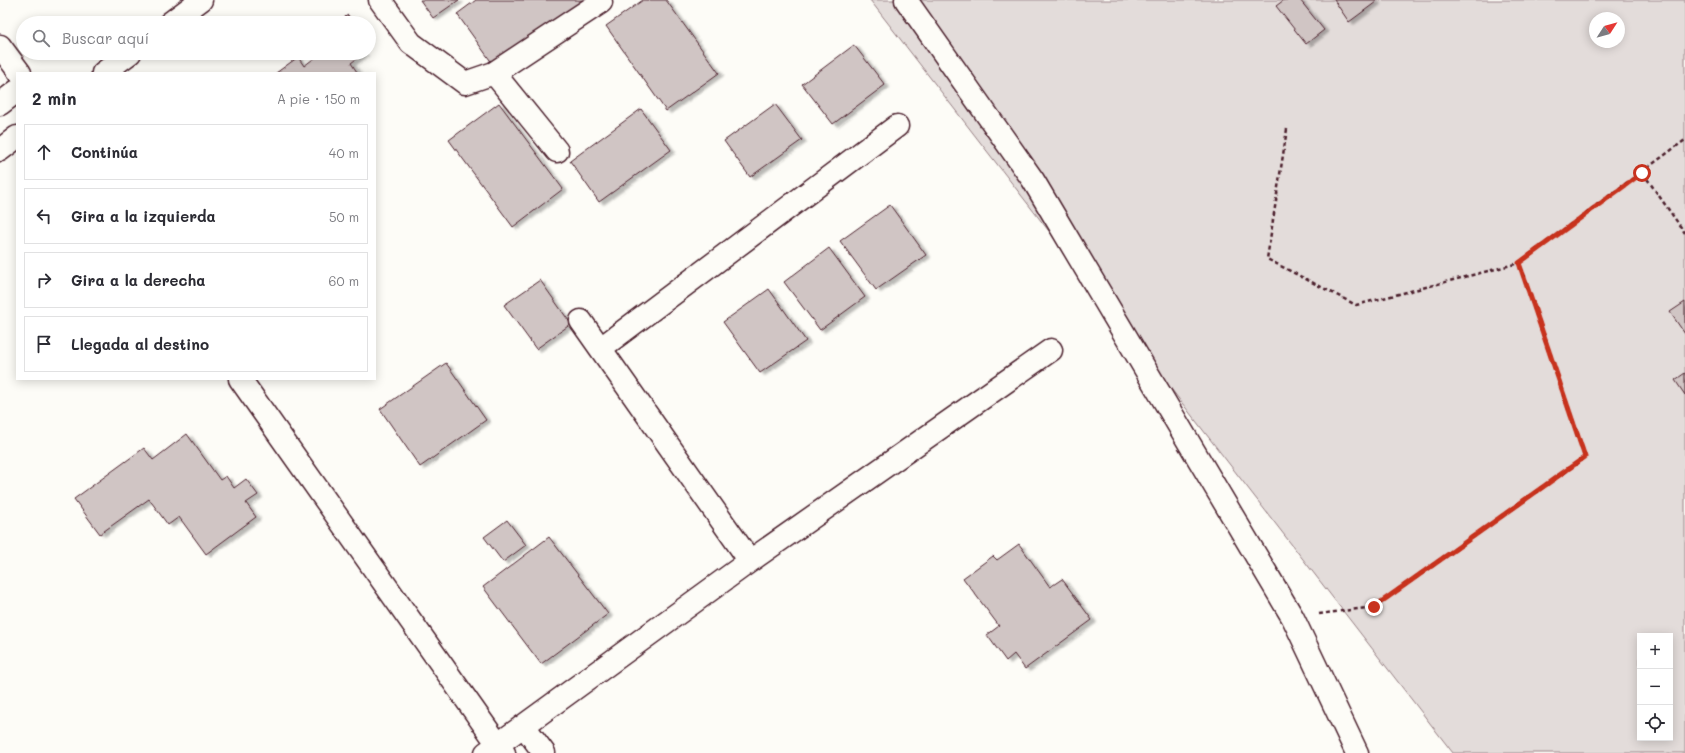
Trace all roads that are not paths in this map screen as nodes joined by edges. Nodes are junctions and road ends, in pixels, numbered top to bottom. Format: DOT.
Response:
graph roads {
  1 [pos="201,0"];
  2 [pos="380,0"];
  3 [pos="906,0"];
  4 [pos="601,2"];
  5 [pos="179,16"];
  6 [pos="0,46"];
  7 [pos="121,60"];
  8 [pos="19,72"];
  9 [pos="104,72"];
  10 [pos="494,73"];
  11 [pos="16,92"];
  12 [pos="0,104"];
  13 [pos="897,126"];
  14 [pos="16,138"];
  15 [pos="0,150"];
  16 [pos="557,151"];
  17 [pos="581,321"];
  18 [pos="600,348"];
  19 [pos="1051,350"];
  20 [pos="241,380"];
  21 [pos="750,561"];
  22 [pos="524,726"];
  23 [pos="496,750"];
  24 [pos="544,753"];
  25 [pos="1357,753"];
  1 -- 5 [label="street"];
  2 -- 10 [label="street"];
  3 -- 25 [label="street"];
  4 -- 10 [label="street"];
  6 -- 8 [label="street"];
  7 -- 9 [label="street"];
  10 -- 16 [label="street"];
  11 -- 12 [label="street"];
  13 -- 18 [label="street"];
  14 -- 15 [label="street"];
  17 -- 18 [label="street"];
  18 -- 21 [label="street"];
  19 -- 21 [label="street"];
  20 -- 23 [label="street"];
  21 -- 22 [label="street"];
  22 -- 23 [label="street"];
  22 -- 24 [label="street"];
}
